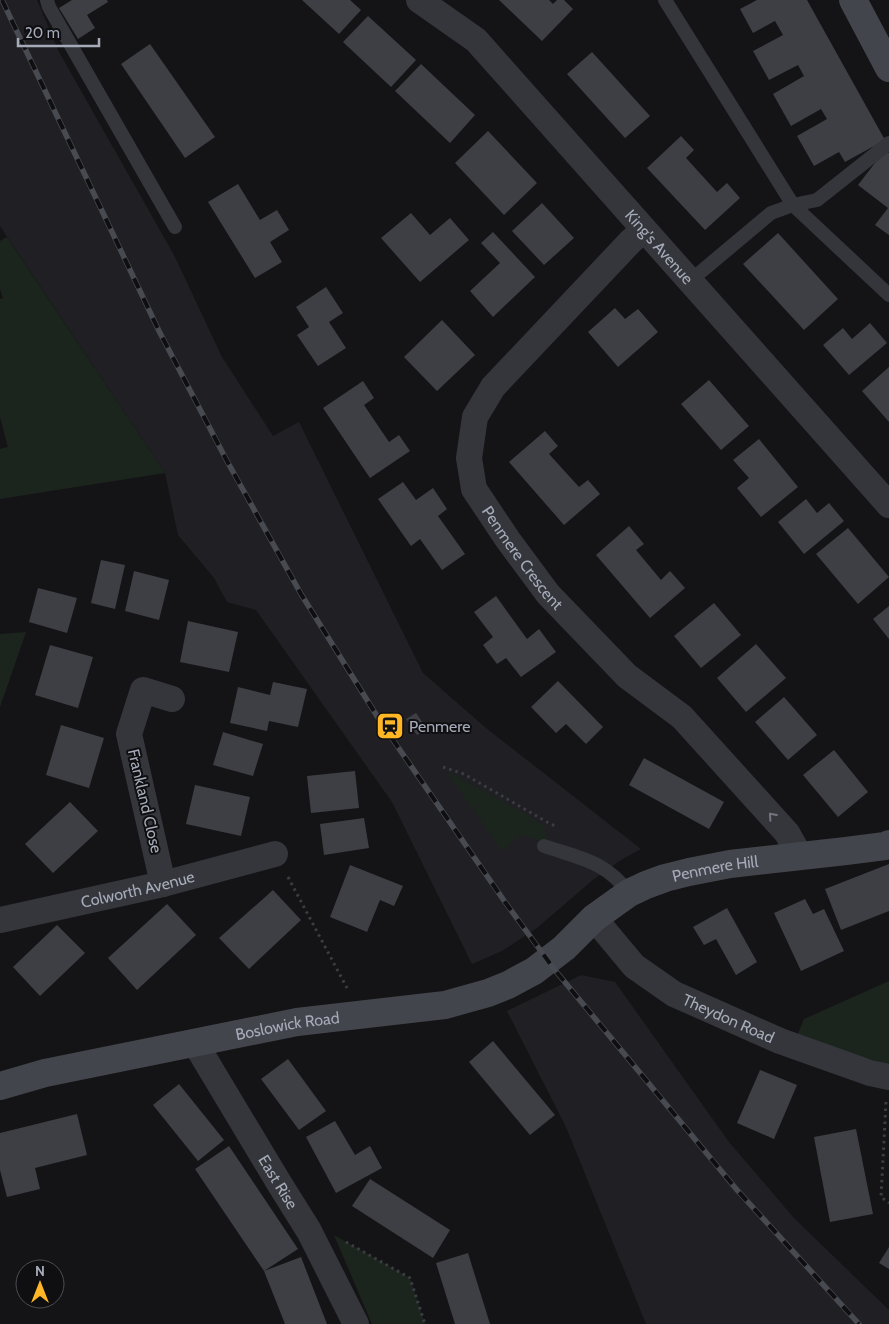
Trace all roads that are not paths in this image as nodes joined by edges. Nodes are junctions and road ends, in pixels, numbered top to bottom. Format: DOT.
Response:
graph roads {
  1 [pos="47,0"];
  2 [pos="419,0"];
  3 [pos="665,0"];
  4 [pos="853,0"];
  5 [pos="889,68"];
  6 [pos="889,143"];
  7 [pos="792,205"];
  8 [pos="175,227"];
  9 [pos="644,230"];
  10 [pos="690,281"];
  11 [pos="889,295"];
  12 [pos="889,505"];
  13 [pos="172,699"];
  14 [pos="889,844"];
  15 [pos="544,846"];
  16 [pos="275,854"];
  17 [pos="800,856"];
  18 [pos="163,884"];
  19 [pos="629,893"];
  20 [pos="594,918"];
  21 [pos="0,920"];
  22 [pos="564,948"];
  23 [pos="195,1043"];
  24 [pos="888,1077"];
  25 [pos="0,1086"];
  26 [pos="356,1324"];
  1 -- 8 [label="lane"];
  2 -- 9 [label="street, King's Avenue"];
  3 -- 7 [label="lane"];
  4 -- 5 [label="street"];
  6 -- 7 [label="lane"];
  7 -- 10 [label="lane"];
  7 -- 11 [label="lane"];
  9 -- 10 [label="street, King's Avenue"];
  17 -- 9 [label="street, Penmere Crescent, one-way"];
  10 -- 12 [label="street, King's Avenue"];
  13 -- 18 [label="street, Frankland Close"];
  14 -- 17 [label="street, Penmere Hill"];
  15 -- 19 [label="lane"];
  16 -- 18 [label="street, Colworth Avenue"];
  17 -- 19 [label="street, Penmere Hill"];
  18 -- 21 [label="street, Colworth Avenue"];
  19 -- 20 [label="street, Penmere Hill"];
  20 -- 22 [label="street, Penmere Hill"];
  20 -- 24 [label="street, Theydon Road"];
  22 -- 23 [label="street, Boslowick Road"];
  23 -- 25 [label="street, Boslowick Road"];
  23 -- 26 [label="street, East Rise"];
}
